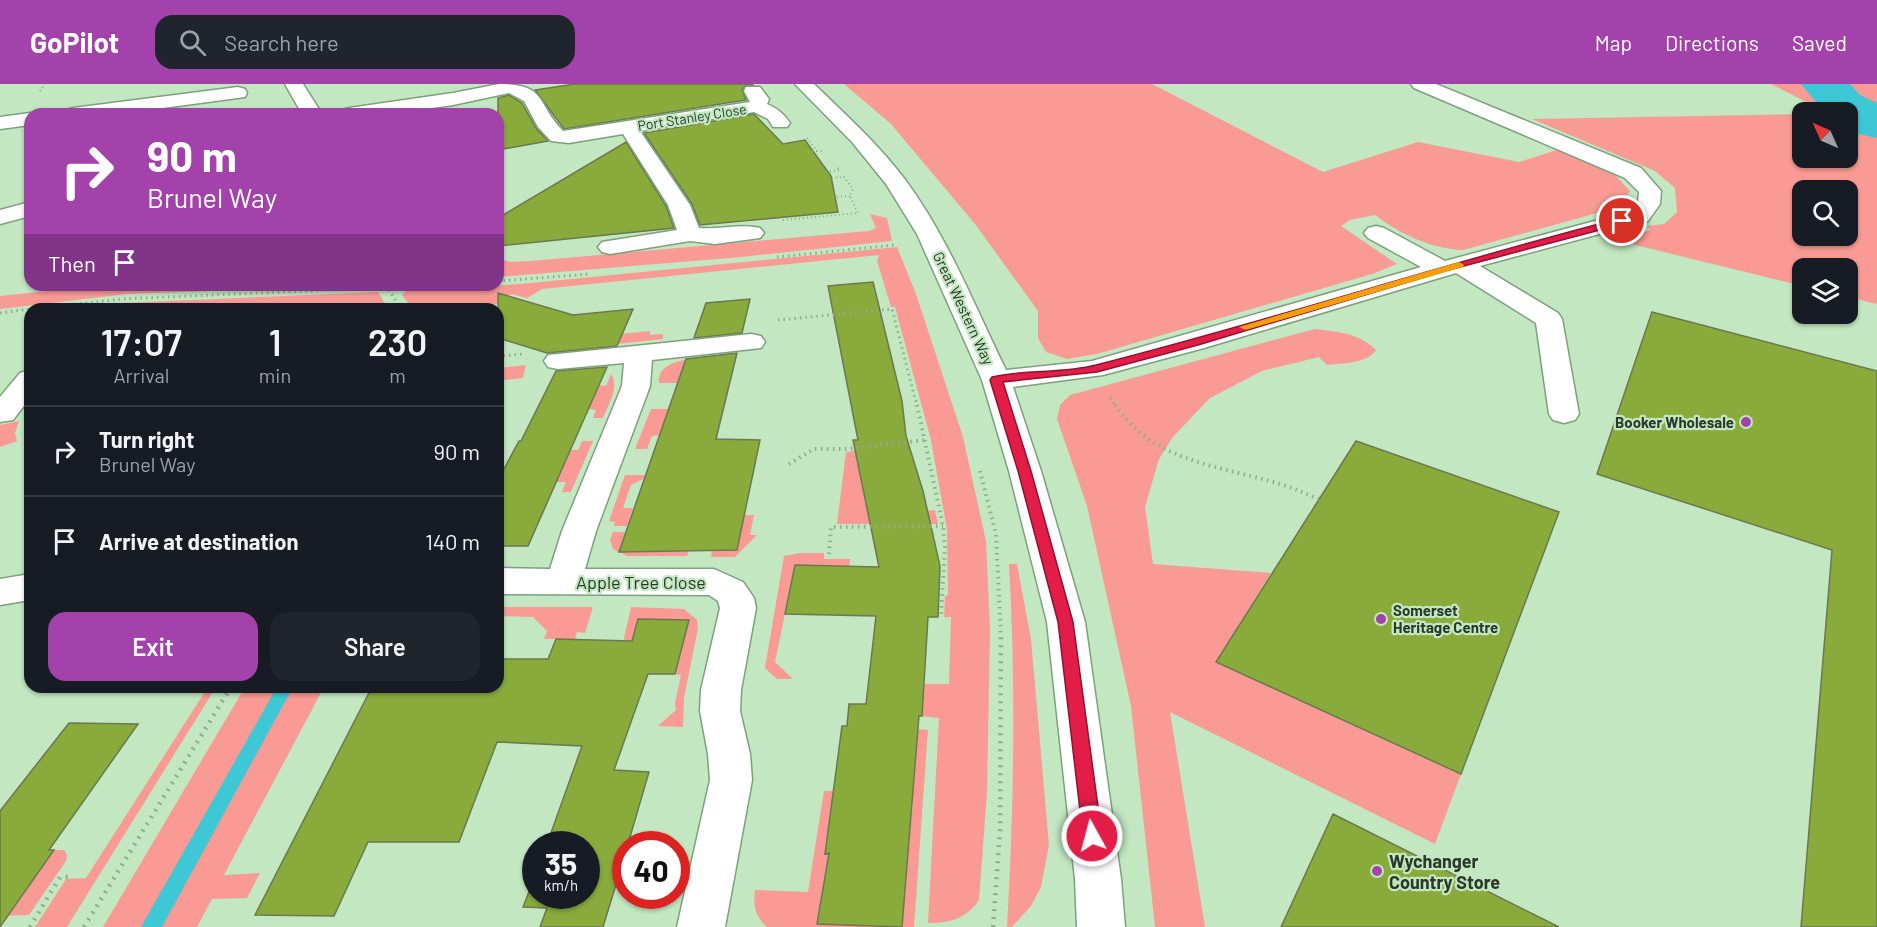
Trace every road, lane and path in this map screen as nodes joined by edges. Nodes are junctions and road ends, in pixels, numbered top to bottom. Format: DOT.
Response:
graph roads {
  1 [pos="294,84"];
  2 [pos="804,84"];
  3 [pos="1420,84"];
  4 [pos="510,86"];
  5 [pos="238,93"];
  6 [pos="138,108"];
  7 [pos="308,108"];
  8 [pos="391,108"];
  9 [pos="24,120"];
  10 [pos="0,123"];
  11 [pos="780,123"];
  12 [pos="628,127"];
  13 [pos="801,131"];
  14 [pos="817,151"];
  15 [pos="808,152"];
  16 [pos="828,157"];
  17 [pos="834,164"];
  18 [pos="826,172"];
  19 [pos="829,178"];
  20 [pos="850,196"];
  21 [pos="833,197"];
  22 [pos="24,211"];
  23 [pos="0,217"];
  24 [pos="750,233"];
  25 [pos="1376,233"];
  26 [pos="690,234"];
  27 [pos="610,248"];
  28 [pos="1451,267"];
  29 [pos="299,291"];
  30 [pos="86,303"];
  31 [pos="24,310"];
  32 [pos="0,313"];
  33 [pos="759,332"];
  34 [pos="639,353"];
  35 [pos="558,361"];
  36 [pos="1093,369"];
  37 [pos="996,380"];
  38 [pos="24,390"];
  39 [pos="11,412"];
  40 [pos="1564,414"];
  41 [pos="926,440"];
  42 [pos="977,461"];
  43 [pos="789,464"];
  44 [pos="1319,499"];
  45 [pos="943,526"];
  46 [pos="829,554"];
  47 [pos="504,581"];
  48 [pos="564,582"];
  49 [pos="24,588"];
  50 [pos="0,592"];
  51 [pos="941,616"];
  52 [pos="227,693"];
  53 [pos="72,877"];
  54 [pos="30,927"];
  55 [pos="84,927"];
  56 [pos="701,927"];
  57 [pos="993,927"];
  58 [pos="1101,927"];
  1 -- 7 [label="street"];
  2 -- 37 [label="street, Great Western Way"];
  3 -- 28 [label="street"];
  4 -- 8 [label="street, Port Stanley Close"];
  4 -- 12 [label="street, Port Stanley Close"];
  5 -- 6 [label="street"];
  9 -- 10 [label="street"];
  11 -- 12 [label="street, Port Stanley Close"];
  12 -- 26 [label="street, Port Stanley Close"];
  13 -- 14 [label="path"];
  14 -- 15 [label="path"];
  14 -- 16 [label="path"];
  17 -- 18 [label="path"];
  19 -- 20 [label="path"];
  20 -- 21 [label="path"];
  20 -- 24 [label="path"];
  22 -- 23 [label="street"];
  24 -- 26 [label="street"];
  25 -- 28 [label="street"];
  26 -- 27 [label="street"];
  28 -- 36 [label="street"];
  28 -- 40 [label="street"];
  29 -- 30 [label="path"];
  31 -- 32 [label="path"];
  33 -- 34 [label="street"];
  33 -- 41 [label="path"];
  34 -- 35 [label="street"];
  34 -- 48 [label="street, Apple Tree Close"];
  36 -- 37 [label="street"];
  36 -- 44 [label="path"];
  37 -- 58 [label="street, Great Western Way"];
  38 -- 39 [label="street"];
  41 -- 43 [label="path"];
  41 -- 45 [label="path"];
  42 -- 57 [label="path"];
  45 -- 46 [label="path"];
  45 -- 51 [label="path"];
  47 -- 48 [label="street, Apple Tree Close"];
  48 -- 56 [label="street, Apple Tree Close"];
  49 -- 50 [label="street"];
  52 -- 55 [label="path"];
  53 -- 54 [label="path"];
}
